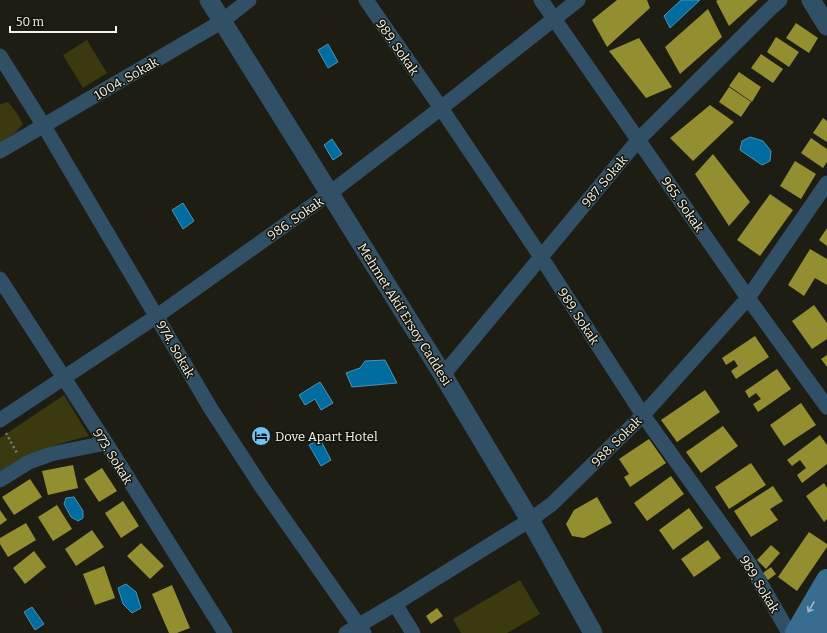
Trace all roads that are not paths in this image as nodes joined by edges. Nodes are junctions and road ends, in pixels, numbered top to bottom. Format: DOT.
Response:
graph roads {
  1 [pos="209,0"];
  2 [pos="249,0"];
  3 [pos="366,0"];
  4 [pos="541,0"];
  5 [pos="578,0"];
  6 [pos="780,0"];
  7 [pos="811,0"];
  8 [pos="554,20"];
  9 [pos="221,22"];
  10 [pos="827,26"];
  11 [pos="0,56"];
  12 [pos="441,108"];
  13 [pos="44,126"];
  14 [pos="639,139"];
  15 [pos="0,151"];
  16 [pos="827,183"];
  17 [pos="330,193"];
  18 [pos="541,257"];
  19 [pos="2,286"];
  20 [pos="748,298"];
  21 [pos="157,316"];
  22 [pos="443,375"];
  23 [pos="63,377"];
  24 [pos="827,407"];
  25 [pos="643,415"];
  26 [pos="2,424"];
  27 [pos="106,443"];
  28 [pos="0,480"];
  29 [pos="530,520"];
  30 [pos="827,580"];
  31 [pos="395,604"];
  32 [pos="827,613"];
  33 [pos="356,630"];
  34 [pos="225,633"];
  35 [pos="413,633"];
  36 [pos="593,633"];
  37 [pos="789,633"];
  38 [pos="796,633"];
  39 [pos="815,633"];
  1 -- 9 [label="street, Mehmet Akif Ersoy Caddesi"];
  2 -- 9 [label="street, 1004. Sokak"];
  3 -- 12 [label="street, 989. Sokak"];
  4 -- 8 [label="street, 965. Sokak"];
  5 -- 8 [label="street, 986. Sokak"];
  6 -- 14 [label="street, 987. Sokak"];
  7 -- 10 [label="street"];
  8 -- 12 [label="street, 986. Sokak"];
  8 -- 14 [label="street, 965. Sokak"];
  9 -- 13 [label="street, 1004. Sokak"];
  9 -- 17 [label="street, Mehmet Akif Ersoy Caddesi"];
  11 -- 13 [label="street, 974. Sokak"];
  12 -- 17 [label="street, 986. Sokak"];
  12 -- 18 [label="street, 989. Sokak"];
  13 -- 15 [label="street, 1004. Sokak"];
  13 -- 21 [label="street, 974. Sokak"];
  14 -- 18 [label="street, 987. Sokak"];
  14 -- 20 [label="street, 965. Sokak"];
  16 -- 20 [label="street, 988. Sokak"];
  17 -- 21 [label="street, 986. Sokak"];
  17 -- 22 [label="street, Mehmet Akif Ersoy Caddesi"];
  18 -- 22 [label="street, 987. Sokak"];
  18 -- 25 [label="street, 989. Sokak"];
  19 -- 23 [label="street, 973. Sokak"];
  20 -- 24 [label="street, 965. Sokak"];
  20 -- 25 [label="street, 988. Sokak"];
  21 -- 23 [label="street, 986. Sokak"];
  21 -- 33 [label="street, 974. Sokak"];
  22 -- 29 [label="street, Mehmet Akif Ersoy Caddesi"];
  23 -- 26 [label="street, 986. Sokak"];
  23 -- 27 [label="street, 973. Sokak"];
  25 -- 29 [label="street, 988. Sokak"];
  25 -- 37 [label="street, 989. Sokak"];
  27 -- 28 [label="street"];
  27 -- 34 [label="street, 973. Sokak"];
  29 -- 31 [label="street, 988. Sokak"];
  29 -- 36 [label="street, Mehmet Akif Ersoy Caddesi"];
  30 -- 38 [label="main road, one-way"];
  31 -- 33 [label="street, 988. Sokak"];
  31 -- 35 [label="street"];
  32 -- 39 [label="main road"];
}
